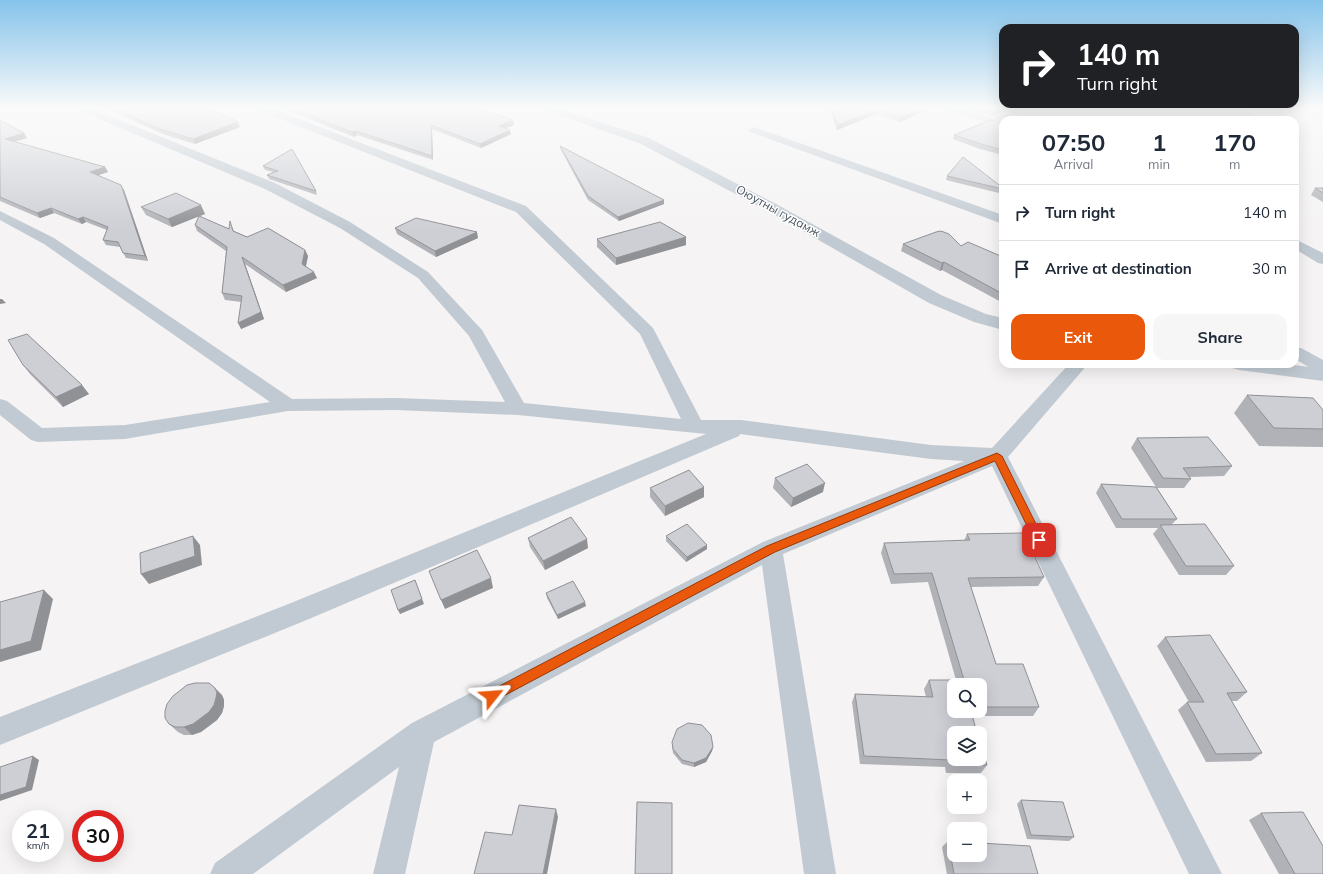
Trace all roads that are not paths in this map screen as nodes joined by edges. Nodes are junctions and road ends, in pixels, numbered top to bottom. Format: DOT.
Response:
graph roads {
  1 [pos="180,149"];
  2 [pos="367,149"];
  3 [pos="660,149"];
  4 [pos="806,149"];
  5 [pos="0,215"];
  6 [pos="999,219"];
  7 [pos="1299,245"];
  8 [pos="1323,260"];
  9 [pos="999,323"];
  10 [pos="1299,354"];
  11 [pos="1075,368"];
  12 [pos="1270,368"];
  13 [pos="1323,368"];
  14 [pos="1323,375"];
  15 [pos="0,404"];
  16 [pos="288,405"];
  17 [pos="518,409"];
  18 [pos="695,427"];
  19 [pos="741,427"];
  20 [pos="997,456"];
  21 [pos="771,549"];
  22 [pos="0,731"];
  23 [pos="422,733"];
  24 [pos="226,874"];
  25 [pos="388,874"];
  26 [pos="820,874"];
  27 [pos="1206,874"];
  1 -- 17 [label="street"];
  2 -- 18 [label="street"];
  3 -- 9 [label="street, Оюутны гудамж"];
  4 -- 6 [label="street"];
  5 -- 16 [label="street"];
  7 -- 8 [label="street"];
  10 -- 13 [label="street"];
  11 -- 20 [label="street"];
  12 -- 14 [label="street"];
  15 -- 16 [label="street"];
  16 -- 17 [label="street"];
  17 -- 18 [label="street"];
  18 -- 19 [label="street"];
  19 -- 20 [label="street"];
  19 -- 22 [label="street"];
  20 -- 21 [label="street"];
  20 -- 27 [label="street"];
  21 -- 23 [label="street"];
  21 -- 26 [label="street"];
  23 -- 24 [label="street"];
  23 -- 25 [label="street"];
}
